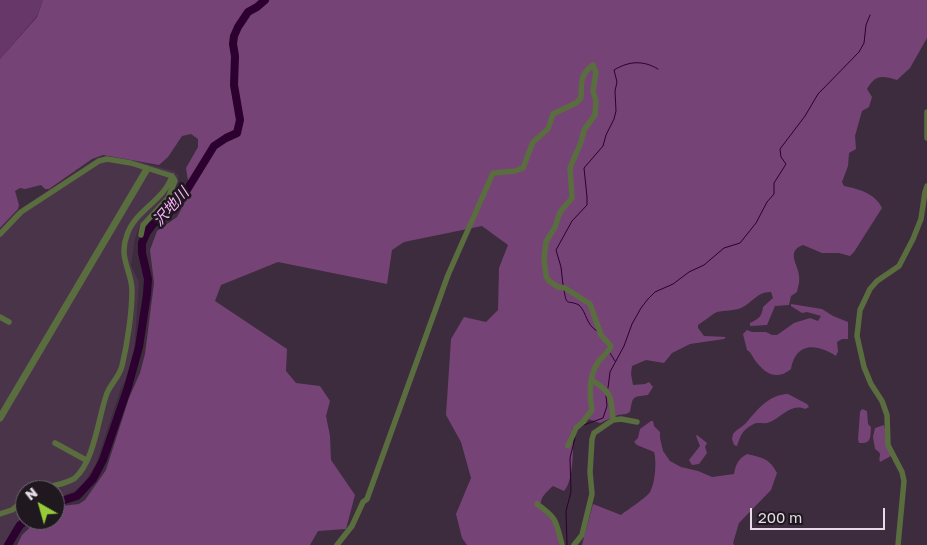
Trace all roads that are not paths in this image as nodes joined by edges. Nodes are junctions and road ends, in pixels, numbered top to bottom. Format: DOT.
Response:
graph roads {
  1 [pos="927,112"];
  2 [pos="927,138"];
  3 [pos="147,169"];
  4 [pos="172,176"];
  5 [pos="927,186"];
  6 [pos="0,234"];
  7 [pos="141,235"];
  8 [pos="0,317"];
  9 [pos="9,322"];
  10 [pos="592,380"];
  11 [pos="0,418"];
  12 [pos="613,420"];
  13 [pos="637,422"];
  14 [pos="55,443"];
  15 [pos="568,446"];
  16 [pos="86,460"];
  17 [pos="65,482"];
  18 [pos="537,504"];
  19 [pos="15,508"];
  20 [pos="0,514"];
  21 [pos="337,545"];
  22 [pos="562,545"];
  23 [pos="574,545"];
  24 [pos="898,545"];
  1 -- 2 [label="street"];
  3 -- 4 [label="street"];
  3 -- 6 [label="street"];
  3 -- 11 [label="street"];
  4 -- 7 [label="street"];
  4 -- 16 [label="street"];
  5 -- 24 [label="street"];
  8 -- 9 [label="street"];
  10 -- 12 [label="street"];
  10 -- 15 [label="street"];
  10 -- 21 [label="street"];
  12 -- 13 [label="street"];
  12 -- 23 [label="street"];
  14 -- 16 [label="street"];
  16 -- 17 [label="street"];
  18 -- 22 [label="street"];
  19 -- 20 [label="street"];
}
